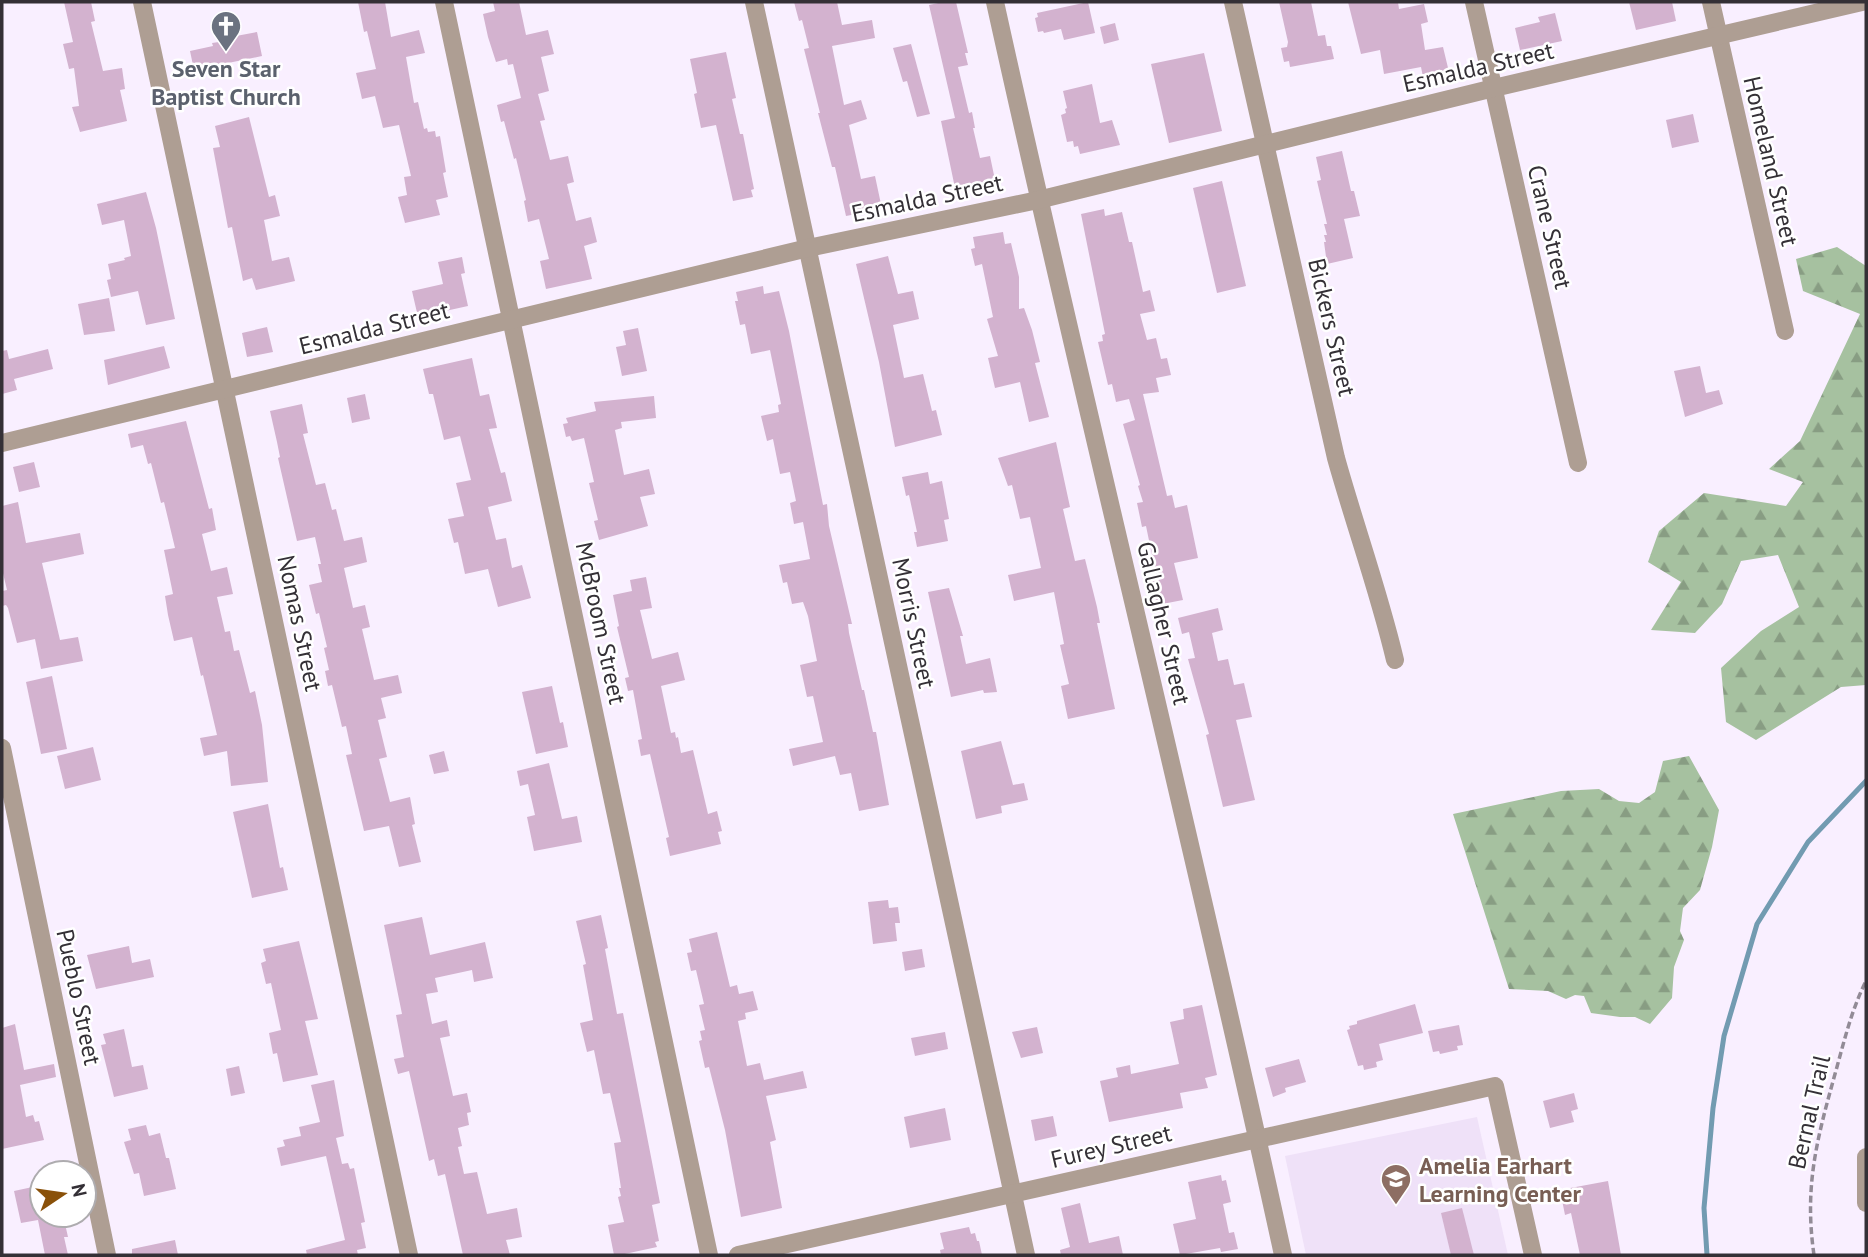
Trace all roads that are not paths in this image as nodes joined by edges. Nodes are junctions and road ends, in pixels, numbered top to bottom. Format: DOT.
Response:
graph roads {
  1 [pos="142,2"];
  2 [pos="444,2"];
  3 [pos="754,2"];
  4 [pos="995,2"];
  5 [pos="1233,2"];
  6 [pos="1474,2"];
  7 [pos="1710,2"];
  8 [pos="1862,2"];
  9 [pos="1718,36"];
  10 [pos="1494,88"];
  11 [pos="1266,144"];
  12 [pos="1038,200"];
  13 [pos="808,248"];
  14 [pos="512,319"];
  15 [pos="1785,331"];
  16 [pos="226,390"];
  17 [pos="2,443"];
  18 [pos="1578,463"];
  19 [pos="1395,660"];
  20 [pos="2,748"];
  21 [pos="1258,1138"];
  22 [pos="1866,1157"];
  23 [pos="1012,1193"];
  24 [pos="1866,1197"];
  25 [pos="107,1255"];
  26 [pos="408,1255"];
  27 [pos="709,1255"];
  28 [pos="738,1255"];
  29 [pos="1026,1255"];
  30 [pos="1283,1255"];
  31 [pos="1533,1255"];
  1 -- 16 [label="street, Nomas Street"];
  2 -- 14 [label="street, McBroom Street"];
  3 -- 13 [label="street, Morris Street"];
  4 -- 12 [label="street, Gallagher Street"];
  5 -- 11 [label="street, Bickers Street"];
  6 -- 10 [label="street, Crane Street"];
  7 -- 9 [label="street, Homeland Street"];
  8 -- 9 [label="street, Esmalda Street"];
  9 -- 10 [label="street, Esmalda Street"];
  9 -- 15 [label="street, Homeland Street"];
  10 -- 11 [label="street, Esmalda Street"];
  10 -- 18 [label="street, Crane Street"];
  11 -- 12 [label="street, Esmalda Street"];
  11 -- 19 [label="street, Bickers Street"];
  12 -- 13 [label="street, Esmalda Street"];
  12 -- 21 [label="street, Gallagher Street"];
  13 -- 14 [label="street, Esmalda Street"];
  13 -- 23 [label="street, Morris Street"];
  14 -- 16 [label="street, Esmalda Street"];
  14 -- 27 [label="street, McBroom Street"];
  16 -- 17 [label="street, Esmalda Street"];
  16 -- 26 [label="street, Nomas Street"];
  20 -- 25 [label="street, Pueblo Street"];
  21 -- 23 [label="street, Furey Street"];
  21 -- 30 [label="street, Gallagher Street"];
  21 -- 31 [label="street, Furey Street"];
  22 -- 24 [label="street"];
  23 -- 28 [label="street, Furey Street"];
  23 -- 29 [label="street, Morris Street"];
}
